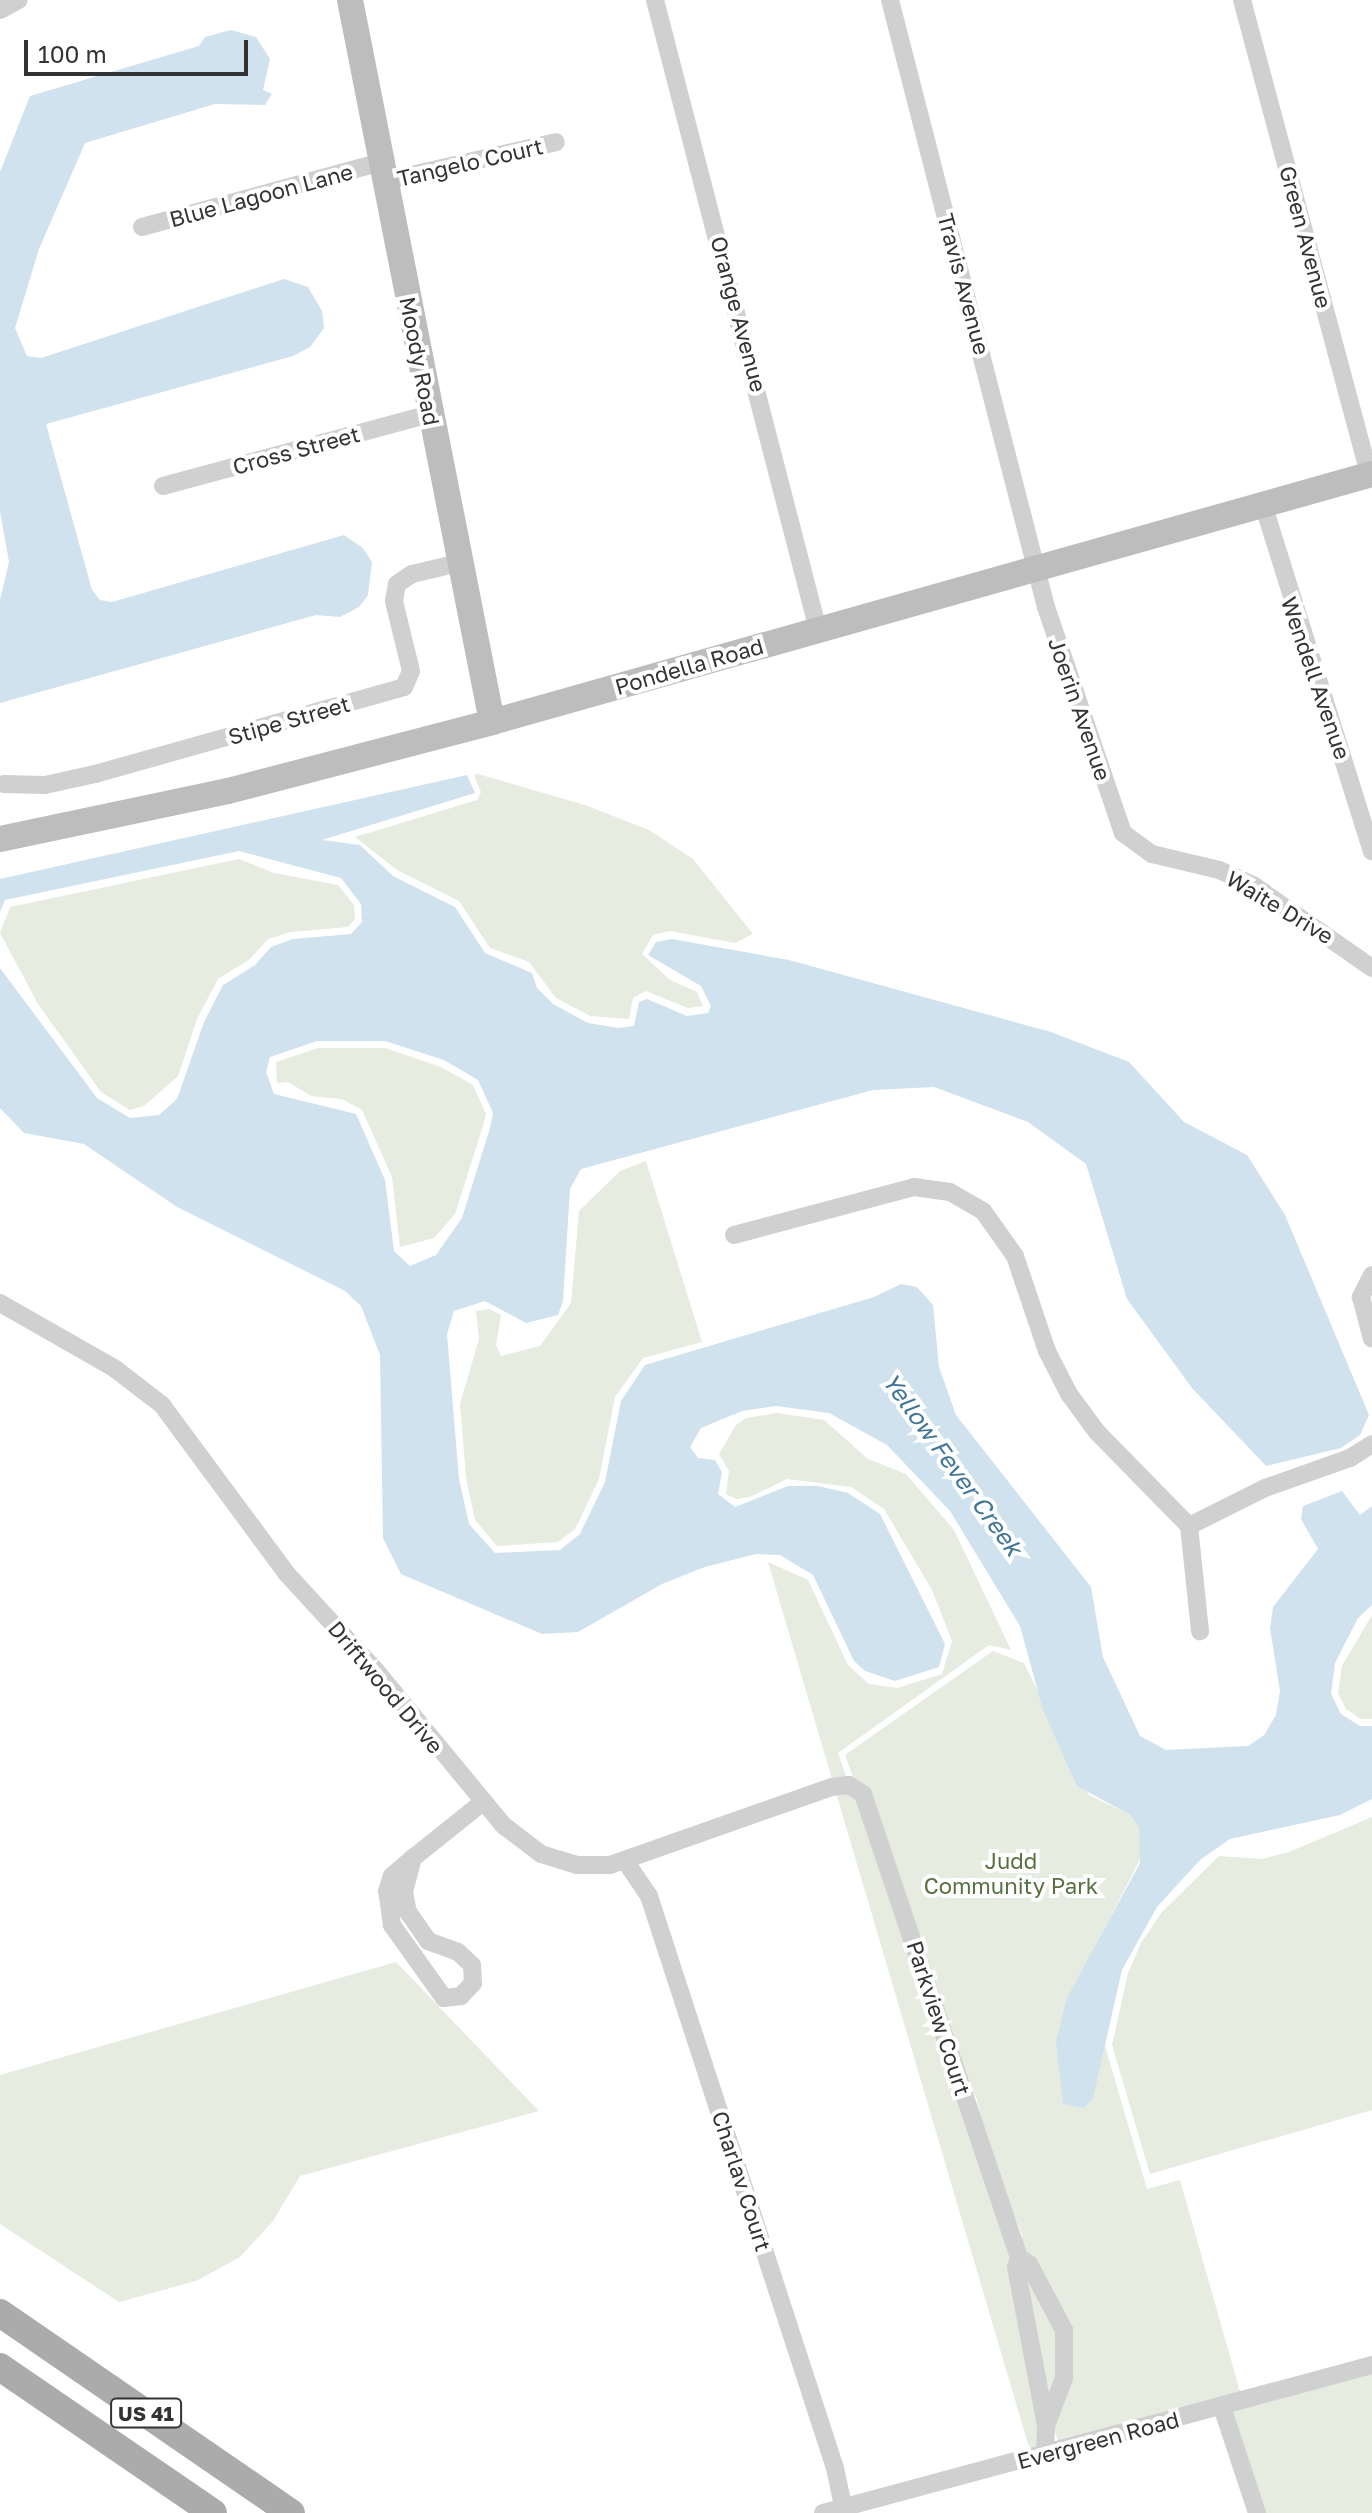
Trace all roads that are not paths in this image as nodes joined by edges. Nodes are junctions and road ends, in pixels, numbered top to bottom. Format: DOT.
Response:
graph roads {
  1 [pos="19,0"];
  2 [pos="350,0"];
  3 [pos="655,0"];
  4 [pos="890,0"];
  5 [pos="1242,0"];
  6 [pos="0,10"];
  7 [pos="556,142"];
  8 [pos="383,172"];
  9 [pos="142,227"];
  10 [pos="430,414"];
  11 [pos="1370,474"];
  12 [pos="163,486"];
  13 [pos="1263,504"];
  14 [pos="459,563"];
  15 [pos="1038,568"];
  16 [pos="818,630"];
  17 [pos="492,722"];
  18 [pos="4,784"];
  19 [pos="0,839"];
  20 [pos="1134,846"];
  21 [pos="1372,851"];
  22 [pos="1372,968"];
  23 [pos="734,1235"];
  24 [pos="1372,1275"];
  25 [pos="0,1303"];
  26 [pos="1372,1339"];
  27 [pos="1372,1444"];
  28 [pos="1189,1526"];
  29 [pos="1200,1631"];
  30 [pos="849,1785"];
  31 [pos="483,1802"];
  32 [pos="413,1858"];
  33 [pos="626,1862"];
  34 [pos="424,1937"];
  35 [pos="408,1951"];
  36 [pos="1019,2258"];
  37 [pos="0,2313"];
  38 [pos="1372,2365"];
  39 [pos="0,2367"];
  40 [pos="1222,2407"];
  41 [pos="1046,2426"];
  42 [pos="172,2431"];
  43 [pos="1045,2454"];
  44 [pos="144,2466"];
  45 [pos="843,2507"];
  46 [pos="213,2513"];
  47 [pos="291,2513"];
  48 [pos="823,2513"];
  49 [pos="1257,2513"];
  1 -- 6 [label="street"];
  2 -- 8 [label="main road, Moody Road"];
  3 -- 16 [label="street, Orange Avenue"];
  4 -- 15 [label="street, Travis Avenue"];
  5 -- 11 [label="street, Green Avenue"];
  7 -- 8 [label="street, Tangelo Court"];
  8 -- 9 [label="street, Blue Lagoon Lane"];
  8 -- 10 [label="main road, Moody Road"];
  10 -- 12 [label="street, Cross Street"];
  10 -- 14 [label="main road, Moody Road"];
  11 -- 13 [label="main road, Pondella Road"];
  13 -- 15 [label="main road, Pondella Road"];
  13 -- 21 [label="street, Wendell Avenue"];
  14 -- 17 [label="main road, Moody Road"];
  14 -- 18 [label="street, Stipe Street"];
  15 -- 16 [label="main road, Pondella Road"];
  15 -- 20 [label="street, Joerin Avenue"];
  16 -- 17 [label="main road, Pondella Road"];
  17 -- 19 [label="main road, Pondella Road"];
  20 -- 22 [label="street, Waite Drive"];
  23 -- 28 [label="street"];
  24 -- 26 [label="street"];
  25 -- 31 [label="street, Driftwood Drive"];
  27 -- 28 [label="street"];
  28 -- 29 [label="street"];
  30 -- 33 [label="street, Driftwood Drive"];
  30 -- 36 [label="street, Parkview Court"];
  31 -- 32 [label="street"];
  31 -- 33 [label="street, Driftwood Drive"];
  32 -- 34 [label="street"];
  32 -- 35 [label="street"];
  33 -- 45 [label="street, Charlav Court"];
  34 -- 35 [label="street"];
  34 -- 35 [label="street"];
  36 -- 41 [label="street, Parkview Court"];
  36 -- 41 [label="street, Parkview Court"];
  37 -- 42 [label="main road, US 41"];
  38 -- 40 [label="street, Evergreen Road"];
  39 -- 44 [label="main road, US 41"];
  40 -- 43 [label="street, Evergreen Road"];
  40 -- 49 [label="street"];
  41 -- 43 [label="street, Parkview Court"];
  42 -- 44 [label="main road"];
  42 -- 47 [label="main road, US 41"];
  43 -- 45 [label="street, Evergreen Road"];
  44 -- 46 [label="main road, US 41"];
  45 -- 48 [label="street, Evergreen Road"];
}
